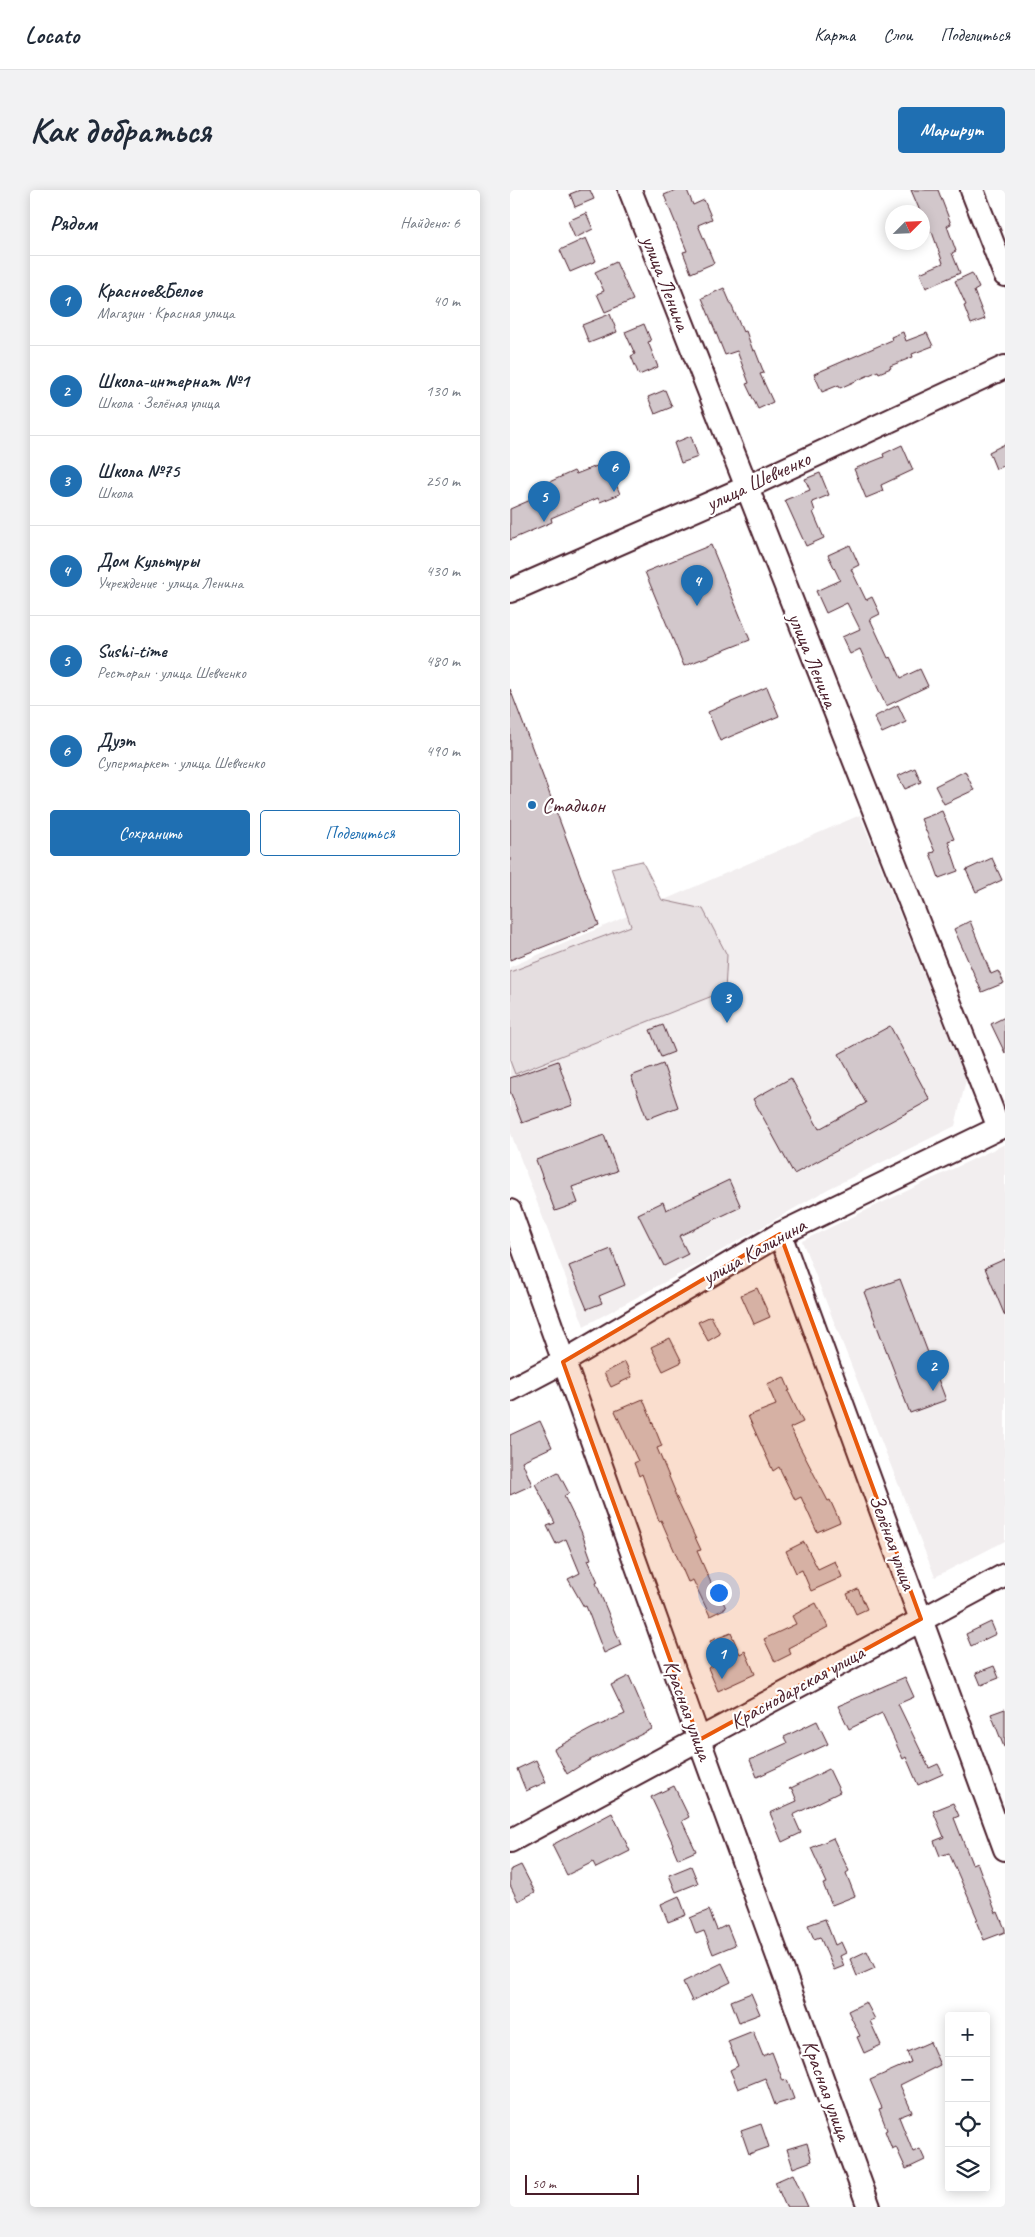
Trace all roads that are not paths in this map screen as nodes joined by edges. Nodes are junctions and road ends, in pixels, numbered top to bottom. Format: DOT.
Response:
graph roads {
  1 [pos="630,190"];
  2 [pos="972,190"];
  3 [pos="1005,275"];
  4 [pos="1005,366"];
  5 [pos="745,488"];
  6 [pos="510,591"];
  7 [pos="1002,1127"];
  8 [pos="510,1211"];
  9 [pos="780,1234"];
  10 [pos="563,1362"];
  11 [pos="510,1390"];
  12 [pos="1005,1575"];
  13 [pos="921,1619"];
  14 [pos="699,1740"];
  15 [pos="510,1841"];
  16 [pos="1005,1849"];
  17 [pos="869,2207"];
  1 -- 5 [label="street, улица Ленина"];
  2 -- 3 [label="street"];
  4 -- 5 [label="street, улица Шевченко"];
  5 -- 6 [label="street, улица Шевченко"];
  5 -- 7 [label="street, улица Ленина"];
  7 -- 9 [label="street, улица Калинина"];
  8 -- 10 [label="street, Красная улица"];
  9 -- 10 [label="street, улица Калинина"];
  9 -- 13 [label="street, Зелёная улица"];
  10 -- 11 [label="street, улица Калинина"];
  10 -- 14 [label="street, Красная улица"];
  12 -- 13 [label="street, Краснодарская улица"];
  13 -- 14 [label="street, Краснодарская улица"];
  13 -- 16 [label="street, Зелёная улица"];
  14 -- 15 [label="street, Краснодарская улица"];
  14 -- 17 [label="street, Красная улица"];
}
